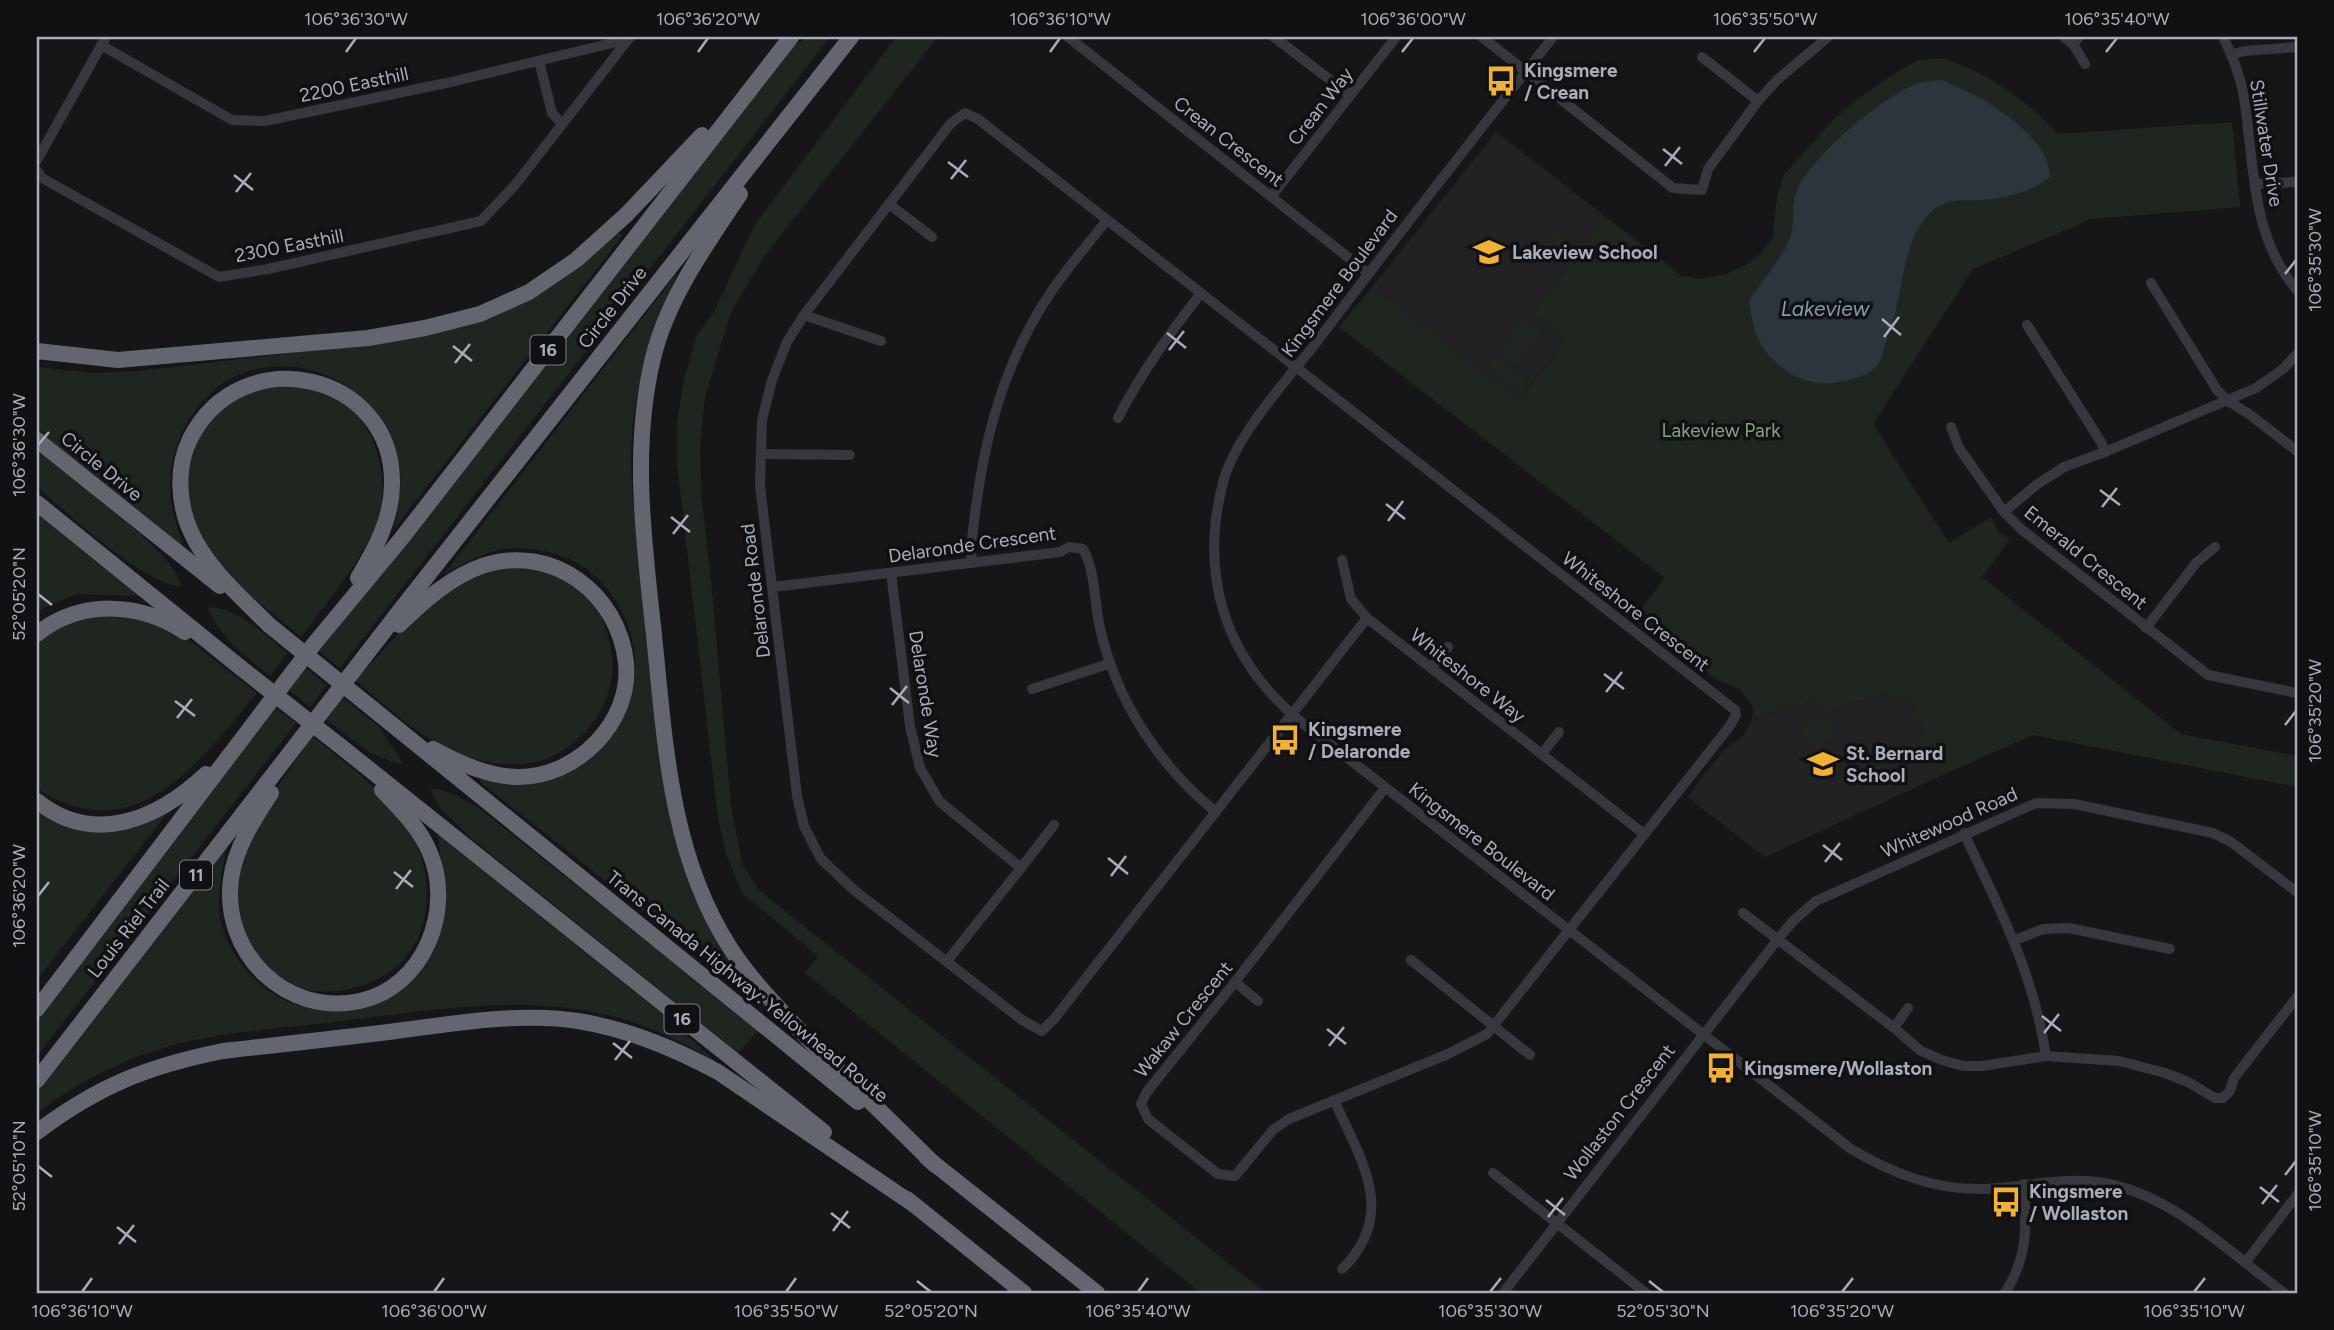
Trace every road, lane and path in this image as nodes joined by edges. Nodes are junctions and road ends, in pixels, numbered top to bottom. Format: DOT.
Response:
graph roads {
  1 [pos="791,37"];
  2 [pos="851,37"];
  3 [pos="1068,37"];
  4 [pos="1274,37"];
  5 [pos="1396,37"];
  6 [pos="1482,37"];
  7 [pos="1553,37"];
  8 [pos="1828,37"];
  9 [pos="2064,37"];
  10 [pos="2223,37"];
  11 [pos="629,38"];
  12 [pos="2076,40"];
  13 [pos="104,41"];
  14 [pos="2297,47"];
  15 [pos="777,53"];
  16 [pos="2231,55"];
  17 [pos="1702,57"];
  18 [pos="539,61"];
  19 [pos="2085,64"];
  20 [pos="1527,71"];
  21 [pos="812,88"];
  22 [pos="1350,95"];
  23 [pos="1758,101"];
  24 [pos="562,124"];
  25 [pos="37,160"];
  26 [pos="37,171"];
  27 [pos="2297,182"];
  28 [pos="2255,184"];
  29 [pos="1271,197"];
  30 [pos="889,204"];
  31 [pos="1107,220"];
  32 [pos="933,237"];
  33 [pos="1368,273"];
  34 [pos="2151,283"];
  35 [pos="2297,290"];
  36 [pos="1201,293"];
  37 [pos="804,314"];
  38 [pos="2027,325"];
  39 [pos="881,341"];
  40 [pos="37,351"];
  41 [pos="2297,354"];
  42 [pos="1297,367"];
  43 [pos="2228,401"];
  44 [pos="1118,418"];
  45 [pos="1951,428"];
  46 [pos="37,440"];
  47 [pos="2297,452"];
  48 [pos="2105,453"];
  49 [pos="761,454"];
  50 [pos="850,455"];
  51 [pos="37,502"];
  52 [pos="2004,512"];
  53 [pos="2215,547"];
  54 [pos="1342,560"];
  55 [pos="972,563"];
  56 [pos="891,573"];
  57 [pos="773,587"];
  58 [pos="1367,618"];
  59 [pos="269,625"];
  60 [pos="2146,628"];
  61 [pos="37,634"];
  62 [pos="314,644"];
  63 [pos="1448,647"];
  64 [pos="1108,664"];
  65 [pos="241,668"];
  66 [pos="1431,668"];
  67 [pos="355,669"];
  68 [pos="1032,689"];
  69 [pos="2297,693"];
  70 [pos="326,707"];
  71 [pos="373,709"];
  72 [pos="1292,714"];
  73 [pos="1559,732"];
  74 [pos="238,743"];
  75 [pos="339,745"];
  76 [pos="1542,754"];
  77 [pos="1385,788"];
  78 [pos="37,801"];
  79 [pos="1216,812"];
  80 [pos="1054,825"];
  81 [pos="1964,833"];
  82 [pos="1644,834"];
  83 [pos="1021,867"];
  84 [pos="2297,892"];
  85 [pos="1743,913"];
  86 [pos="1569,930"];
  87 [pos="1778,939"];
  88 [pos="2015,940"];
  89 [pos="2170,949"];
  90 [pos="1411,960"];
  91 [pos="947,961"];
  92 [pos="1235,982"];
  93 [pos="2297,997"];
  94 [pos="1258,1001"];
  95 [pos="1908,1008"];
  96 [pos="37,1009"];
  97 [pos="1494,1026"];
  98 [pos="1894,1028"];
  99 [pos="1702,1034"];
  100 [pos="1530,1055"];
  101 [pos="2046,1056"];
  102 [pos="37,1080"];
  103 [pos="1334,1100"];
  104 [pos="37,1132"];
  105 [pos="935,1165"];
  106 [pos="1493,1173"];
  107 [pos="2024,1184"];
  108 [pos="2297,1195"];
  109 [pos="913,1204"];
  110 [pos="1557,1223"];
  111 [pos="2245,1263"];
  112 [pos="1342,1269"];
  113 [pos="1024,1293"];
  114 [pos="1097,1293"];
  115 [pos="1503,1293"];
  116 [pos="1646,1293"];
  117 [pos="2005,1293"];
  118 [pos="2284,1293"];
  1 -- 15 [label="highway, Circle Drive / 16"];
  2 -- 21 [label="highway, Circle Drive / 16"];
  3 -- 29 [label="street, Crean Crescent"];
  4 -- 22 [label="street"];
  5 -- 22 [label="street, Crean Way"];
  6 -- 20 [label="street"];
  7 -- 20 [label="street, Kingsmere Boulevard"];
  8 -- 23 [label="street"];
  9 -- 12 [label="street"];
  10 -- 16 [label="street, Stillwater Drive"];
  11 -- 18 [label="street, 2200 Easthill"];
  11 -- 24 [label="street, 2300 Easthill"];
  12 -- 19 [label="street"];
  13 -- 18 [label="street, 2200 Easthill"];
  13 -- 25 [label="street"];
  14 -- 16 [label="street"];
  15 -- 40 [label="highway"];
  15 -- 62 [label="highway, Circle Drive / 16"];
  16 -- 28 [label="street, Stillwater Drive"];
  17 -- 23 [label="street"];
  18 -- 24 [label="street"];
  20 -- 23 [label="street"];
  20 -- 33 [label="street, Kingsmere Boulevard"];
  21 -- 67 [label="highway, Circle Drive / 16"];
  21 -- 105 [label="highway"];
  22 -- 29 [label="street, Crean Way"];
  24 -- 26 [label="street, 2300 Easthill"];
  27 -- 28 [label="street"];
  28 -- 35 [label="street, Stillwater Drive"];
  29 -- 33 [label="street, Crean Crescent"];
  30 -- 31 [label="street, Delaronde Road"];
  30 -- 32 [label="street"];
  30 -- 37 [label="street, Delaronde Road"];
  31 -- 36 [label="street, Delaronde Road"];
  31 -- 55 [label="street"];
  33 -- 42 [label="street, Kingsmere Boulevard"];
  34 -- 43 [label="street"];
  36 -- 42 [label="street, Delaronde Road"];
  36 -- 44 [label="street"];
  37 -- 39 [label="street"];
  37 -- 49 [label="street, Delaronde Road"];
  38 -- 48 [label="street"];
  41 -- 43 [label="street, Emerald Crescent"];
  42 -- 72 [label="street, Kingsmere Boulevard"];
  42 -- 82 [label="street, Whiteshore Crescent"];
  43 -- 47 [label="street"];
  43 -- 48 [label="street, Emerald Crescent"];
  45 -- 52 [label="street"];
  46 -- 59 [label="highway, Circle Drive / 16"];
  48 -- 52 [label="street, Emerald Crescent"];
  49 -- 50 [label="street"];
  49 -- 57 [label="street, Delaronde Road"];
  51 -- 65 [label="highway, 16"];
  52 -- 60 [label="street, Emerald Crescent"];
  53 -- 60 [label="street"];
  54 -- 58 [label="street"];
  55 -- 56 [label="street, Delaronde Crescent"];
  55 -- 64 [label="street, Delaronde Crescent"];
  56 -- 57 [label="street, Delaronde Crescent"];
  56 -- 83 [label="street, Delaronde Way"];
  57 -- 91 [label="street, Delaronde Road"];
  58 -- 66 [label="street, Whiteshore Way"];
  58 -- 72 [label="street"];
  59 -- 62 [label="highway"];
  59 -- 71 [label="highway, Circle Drive / 16, bridge"];
  60 -- 69 [label="street, Emerald Crescent"];
  61 -- 65 [label="highway"];
  62 -- 74 [label="highway, Circle Drive / 16"];
  63 -- 66 [label="street"];
  64 -- 68 [label="street"];
  64 -- 79 [label="street, Delaronde Crescent"];
  65 -- 75 [label="highway, 16, bridge"];
  66 -- 76 [label="street, Whiteshore Way"];
  67 -- 70 [label="highway, Louis Riel Trail / 11"];
  67 -- 71 [label="highway"];
  70 -- 75 [label="highway"];
  70 -- 102 [label="highway, Louis Riel Trail / 11"];
  71 -- 105 [label="highway, Trans Canada Highway: Yellowhead Route / 16"];
  72 -- 77 [label="street, Kingsmere Boulevard"];
  72 -- 79 [label="street, Delaronde Road"];
  73 -- 76 [label="street"];
  74 -- 78 [label="highway"];
  74 -- 96 [label="highway, Louis Riel Trail / 11"];
  75 -- 109 [label="highway, 16"];
  76 -- 82 [label="street, Whiteshore Way"];
  77 -- 86 [label="street, Kingsmere Boulevard"];
  77 -- 92 [label="street, Wakaw Crescent"];
  79 -- 91 [label="street, Delaronde Road"];
  80 -- 83 [label="street"];
  81 -- 84 [label="street, Whitewood Road"];
  81 -- 87 [label="street, Whitewood Road"];
  81 -- 88 [label="street"];
  82 -- 86 [label="street, Whiteshore Crescent"];
  83 -- 91 [label="street"];
  85 -- 87 [label="street"];
  86 -- 97 [label="street, Wakaw Crescent"];
  86 -- 99 [label="street, Kingsmere Boulevard"];
  87 -- 98 [label="street"];
  87 -- 99 [label="street, Whitewood Road"];
  88 -- 89 [label="street"];
  88 -- 101 [label="street"];
  90 -- 97 [label="street"];
  92 -- 94 [label="street"];
  92 -- 103 [label="street, Wakaw Crescent"];
  93 -- 101 [label="street"];
  95 -- 98 [label="street"];
  97 -- 100 [label="street"];
  97 -- 103 [label="street, Wakaw Crescent"];
  98 -- 101 [label="street"];
  99 -- 107 [label="street, Kingsmere Boulevard"];
  99 -- 110 [label="street, Wollaston Crescent"];
  103 -- 112 [label="street"];
  104 -- 109 [label="highway"];
  105 -- 114 [label="highway, Trans Canada Highway: Yellowhead Route / 16"];
  106 -- 110 [label="street"];
  107 -- 111 [label="street, Kingsmere Boulevard"];
  107 -- 117 [label="street"];
  108 -- 111 [label="street"];
  109 -- 113 [label="highway, 16"];
  110 -- 115 [label="street, Wollaston Crescent"];
  110 -- 116 [label="street"];
  111 -- 118 [label="street, Kingsmere Boulevard"];
}
